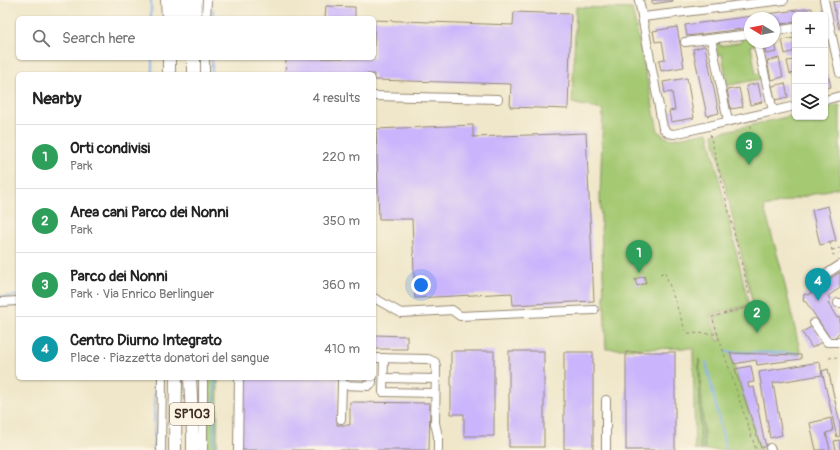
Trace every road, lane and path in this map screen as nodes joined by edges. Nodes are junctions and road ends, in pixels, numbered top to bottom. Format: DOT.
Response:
graph roads {
  1 [pos="167,0"];
  2 [pos="176,0"];
  3 [pos="187,0"];
  4 [pos="196,0"];
  5 [pos="207,0"];
  6 [pos="639,0"];
  7 [pos="784,0"];
  8 [pos="824,0"];
  9 [pos="168,16"];
  10 [pos="176,16"];
  11 [pos="187,16"];
  12 [pos="195,16"];
  13 [pos="206,16"];
  14 [pos="643,17"];
  15 [pos="792,28"];
  16 [pos="780,30"];
  17 [pos="744,35"];
  18 [pos="711,39"];
  19 [pos="685,42"];
  20 [pos="758,48"];
  21 [pos="169,60"];
  22 [pos="175,60"];
  23 [pos="186,60"];
  24 [pos="194,60"];
  25 [pos="205,60"];
  26 [pos="169,72"];
  27 [pos="175,72"];
  28 [pos="186,72"];
  29 [pos="194,72"];
  30 [pos="205,72"];
  31 [pos="840,73"];
  32 [pos="376,96"];
  33 [pos="840,96"];
  34 [pos="498,99"];
  35 [pos="828,99"];
  36 [pos="792,107"];
  37 [pos="773,111"];
  38 [pos="728,122"];
  39 [pos="750,122"];
  40 [pos="751,128"];
  41 [pos="710,132"];
  42 [pos="830,242"];
  43 [pos="840,248"];
  44 [pos="832,250"];
  45 [pos="840,253"];
  46 [pos="840,265"];
  47 [pos="660,274"];
  48 [pos="814,282"];
  49 [pos="376,299"];
  50 [pos="16,301"];
  51 [pos="0,302"];
  52 [pos="594,310"];
  53 [pos="814,323"];
  54 [pos="718,334"];
  55 [pos="840,342"];
  56 [pos="837,356"];
  57 [pos="376,358"];
  58 [pos="384,358"];
  59 [pos="829,358"];
  60 [pos="384,378"];
  61 [pos="436,379"];
  62 [pos="162,380"];
  63 [pos="176,380"];
  64 [pos="189,380"];
  65 [pos="189,380"];
  66 [pos="203,380"];
  67 [pos="239,380"];
  68 [pos="372,380"];
  69 [pos="342,382"];
  70 [pos="436,393"];
  71 [pos="606,400"];
  72 [pos="341,419"];
  73 [pos="161,450"];
  74 [pos="175,450"];
  75 [pos="186,450"];
  76 [pos="193,450"];
  77 [pos="203,450"];
  78 [pos="238,450"];
  79 [pos="438,450"];
  80 [pos="606,450"];
  81 [pos="756,450"];
  1 -- 9 [label="highway"];
  2 -- 10 [label="highway"];
  3 -- 11 [label="highway"];
  4 -- 12 [label="highway"];
  5 -- 13 [label="street"];
  6 -- 14 [label="street"];
  7 -- 14 [label="street"];
  8 -- 31 [label="street"];
  14 -- 38 [label="street"];
  15 -- 16 [label="street"];
  17 -- 18 [label="street"];
  18 -- 19 [label="street"];
  18 -- 38 [label="street"];
  20 -- 37 [label="street"];
  21 -- 26 [label="highway"];
  22 -- 27 [label="highway"];
  23 -- 28 [label="highway"];
  24 -- 29 [label="highway"];
  25 -- 30 [label="street"];
  32 -- 34 [label="street"];
  33 -- 35 [label="street"];
  36 -- 37 [label="street"];
  37 -- 38 [label="street"];
  39 -- 40 [label="path"];
  41 -- 54 [label="path"];
  42 -- 44 [label="path"];
  43 -- 44 [label="path"];
  44 -- 45 [label="path"];
  46 -- 48 [label="street"];
  47 -- 54 [label="path"];
  49 -- 52 [label="street"];
  50 -- 51 [label="street"];
  53 -- 55 [label="street"];
  54 -- 81 [label="path"];
  56 -- 59 [label="path"];
  57 -- 58 [label="street"];
  58 -- 60 [label="street"];
  58 -- 61 [label="street"];
  60 -- 61 [label="street"];
  60 -- 70 [label="street"];
  61 -- 70 [label="street"];
  62 -- 73 [label="street"];
  63 -- 74 [label="highway, SP103"];
  64 -- 75 [label="highway, SP103"];
  65 -- 76 [label="highway, SP103"];
  66 -- 77 [label="street"];
  67 -- 78 [label="street"];
  68 -- 69 [label="street"];
  69 -- 72 [label="street"];
  70 -- 79 [label="street"];
  71 -- 80 [label="street"];
}
